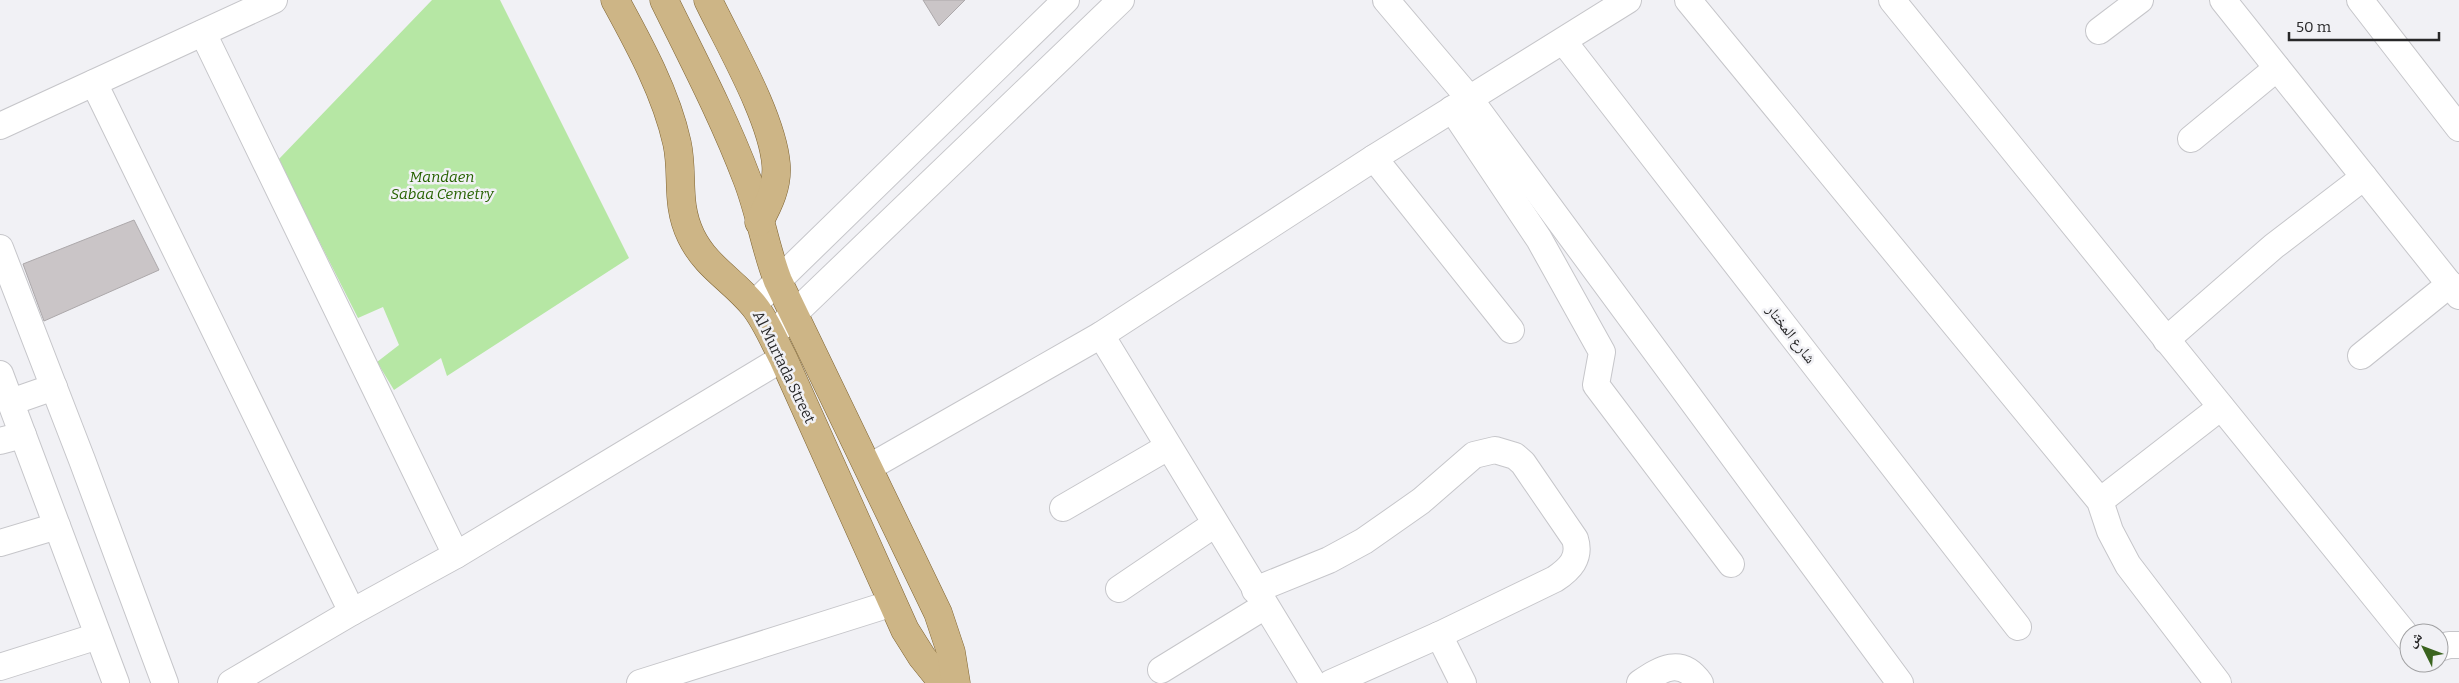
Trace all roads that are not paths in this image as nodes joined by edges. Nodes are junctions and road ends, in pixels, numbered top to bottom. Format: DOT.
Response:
graph roads {
  1 [pos="274,0"];
  2 [pos="615,0"];
  3 [pos="664,0"];
  4 [pos="708,0"];
  5 [pos="1066,0"];
  6 [pos="1121,0"];
  7 [pos="1386,0"];
  8 [pos="1628,0"];
  9 [pos="1688,0"];
  10 [pos="2140,0"];
  11 [pos="2223,0"];
  12 [pos="2360,0"];
  13 [pos="1895,1"];
  14 [pos="2099,31"];
  15 [pos="203,33"];
  16 [pos="1564,42"];
  17 [pos="2277,68"];
  18 [pos="94,83"];
  19 [pos="1460,103"];
  20 [pos="0,126"];
  21 [pos="2459,128"];
  22 [pos="2191,139"];
  23 [pos="1374,158"];
  24 [pos="2364,177"];
  25 [pos="759,222"];
  26 [pos="0,248"];
  27 [pos="778,281"];
  28 [pos="2454,290"];
  29 [pos="753,304"];
  30 [pos="794,313"];
  31 [pos="1511,330"];
  32 [pos="1101,335"];
  33 [pos="2166,340"];
  34 [pos="778,347"];
  35 [pos="2361,356"];
  36 [pos="0,374"];
  37 [pos="54,387"];
  38 [pos="11,402"];
  39 [pos="2221,407"];
  40 [pos="12,438"];
  41 [pos="1168,447"];
  42 [pos="868,468"];
  43 [pos="2100,501"];
  44 [pos="1063,508"];
  45 [pos="1215,524"];
  46 [pos="57,526"];
  47 [pos="0,543"];
  48 [pos="456,555"];
  49 [pos="1731,564"];
  50 [pos="1119,589"];
  51 [pos="1260,598"];
  52 [pos="893,603"];
  53 [pos="352,612"];
  54 [pos="2018,627"];
  55 [pos="2399,627"];
  56 [pos="1439,635"];
  57 [pos="98,636"];
  58 [pos="0,667"];
  59 [pos="1160,670"];
  60 [pos="116,683"];
  61 [pos="165,683"];
  62 [pos="232,683"];
  63 [pos="640,683"];
  64 [pos="943,683"];
  65 [pos="956,683"];
  66 [pos="1313,683"];
  67 [pos="1331,683"];
  68 [pos="1462,683"];
  69 [pos="1640,683"];
  70 [pos="1700,683"];
  71 [pos="1900,683"];
  72 [pos="2218,683"];
  1 -- 15 [label="street"];
  2 -- 29 [label="main road, Al Murtada Street"];
  3 -- 25 [label="main road"];
  4 -- 25 [label="main road"];
  5 -- 27 [label="street"];
  6 -- 30 [label="street"];
  7 -- 19 [label="street"];
  8 -- 16 [label="street"];
  9 -- 43 [label="street"];
  10 -- 14 [label="street"];
  11 -- 17 [label="street"];
  12 -- 21 [label="street"];
  13 -- 33 [label="street"];
  15 -- 18 [label="street"];
  15 -- 48 [label="street"];
  16 -- 19 [label="street"];
  16 -- 54 [label="street, شارع المختار"];
  17 -- 22 [label="street"];
  17 -- 24 [label="street"];
  18 -- 20 [label="street"];
  18 -- 53 [label="street"];
  19 -- 23 [label="street"];
  19 -- 49 [label="street"];
  19 -- 71 [label="street"];
  23 -- 31 [label="street"];
  23 -- 32 [label="street"];
  24 -- 28 [label="street"];
  24 -- 33 [label="street"];
  25 -- 27 [label="main road"];
  26 -- 37 [label="street"];
  27 -- 29 [label="street"];
  27 -- 30 [label="main road"];
  28 -- 35 [label="street"];
  29 -- 34 [label="main road, Al Murtada Street"];
  30 -- 34 [label="street"];
  30 -- 42 [label="main road"];
  32 -- 41 [label="street"];
  32 -- 42 [label="street"];
  33 -- 39 [label="street"];
  34 -- 48 [label="street"];
  34 -- 52 [label="main road, Al Murtada Street"];
  36 -- 38 [label="street"];
  37 -- 38 [label="street"];
  37 -- 61 [label="street"];
  38 -- 40 [label="street"];
  39 -- 43 [label="street"];
  39 -- 55 [label="street"];
  40 -- 46 [label="street"];
  41 -- 44 [label="street"];
  41 -- 45 [label="street"];
  42 -- 65 [label="main road"];
  43 -- 72 [label="street"];
  45 -- 50 [label="street"];
  45 -- 51 [label="street"];
  46 -- 47 [label="street"];
  46 -- 57 [label="street"];
  48 -- 53 [label="street"];
  51 -- 56 [label="street"];
  51 -- 59 [label="street"];
  51 -- 66 [label="street"];
  52 -- 63 [label="street"];
  52 -- 64 [label="main road, Al Murtada Street"];
  53 -- 62 [label="street"];
  56 -- 67 [label="street"];
  56 -- 68 [label="street"];
  57 -- 58 [label="street"];
  57 -- 60 [label="street"];
  69 -- 70 [label="street"];
}
